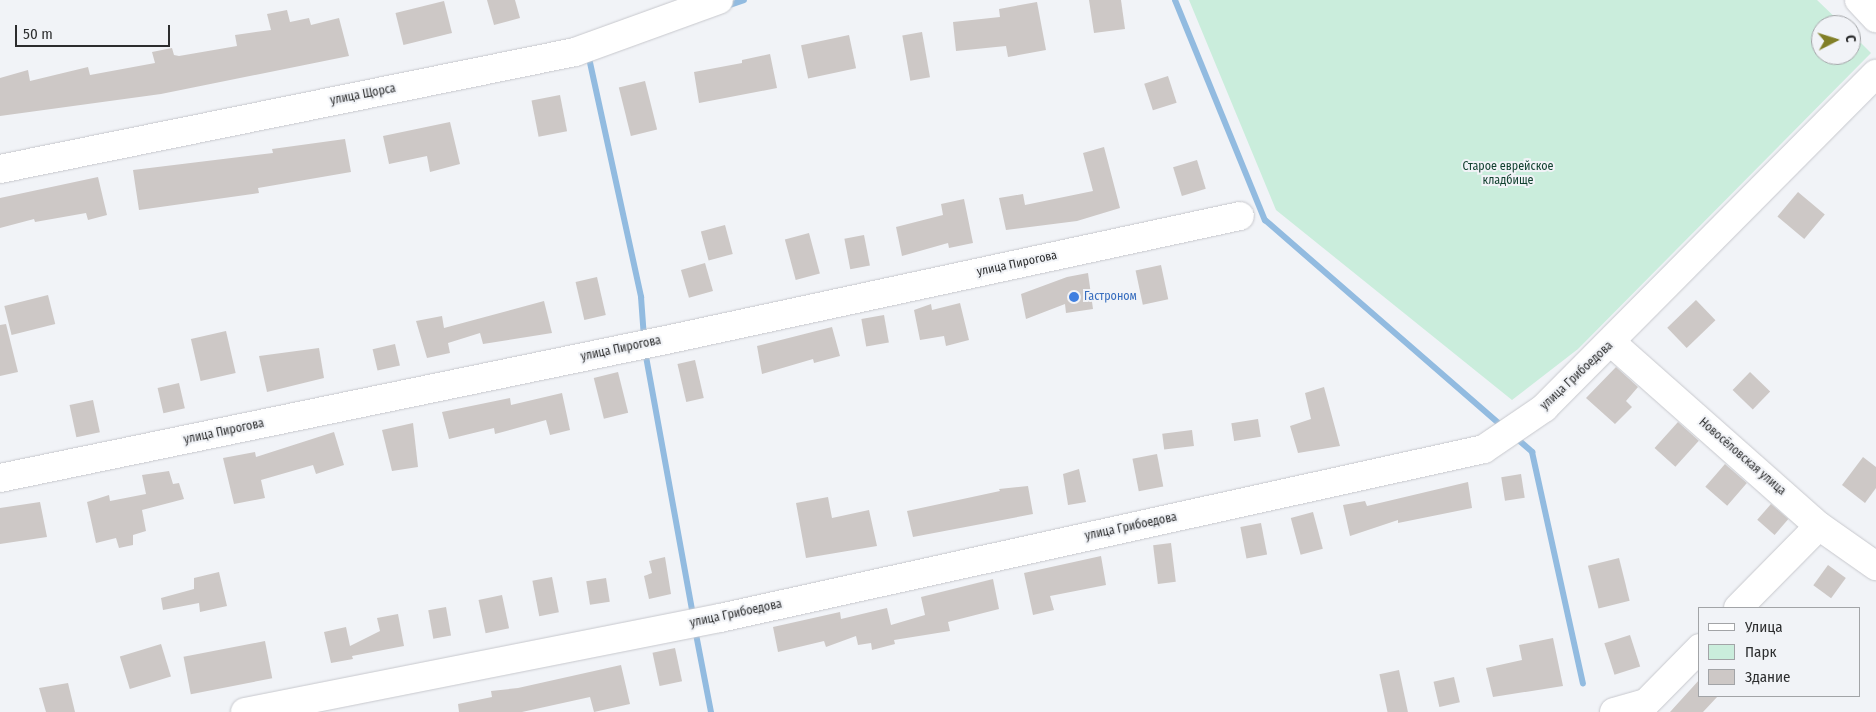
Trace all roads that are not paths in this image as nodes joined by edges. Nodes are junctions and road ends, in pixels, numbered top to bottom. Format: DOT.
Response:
graph roads {
  1 [pos="719,0"];
  2 [pos="1859,0"];
  3 [pos="1876,18"];
  4 [pos="1876,74"];
  5 [pos="0,169"];
  6 [pos="1240,216"];
  7 [pos="1612,343"];
  8 [pos="0,478"];
  9 [pos="1819,526"];
  10 [pos="1876,566"];
  11 [pos="1739,607"];
  12 [pos="1698,650"];
  13 [pos="245,712"];
  14 [pos="1614,712"];
  1 -- 5 [label="street, улица Щорса"];
  2 -- 3 [label="street"];
  4 -- 7 [label="street, улица Грибоедова"];
  6 -- 8 [label="street, улица Пирогова"];
  7 -- 9 [label="street, Новосёловская улица"];
  7 -- 13 [label="street, улица Грибоедова"];
  9 -- 10 [label="street, Новосёловская улица"];
  9 -- 11 [label="street"];
  12 -- 14 [label="street"];
}
